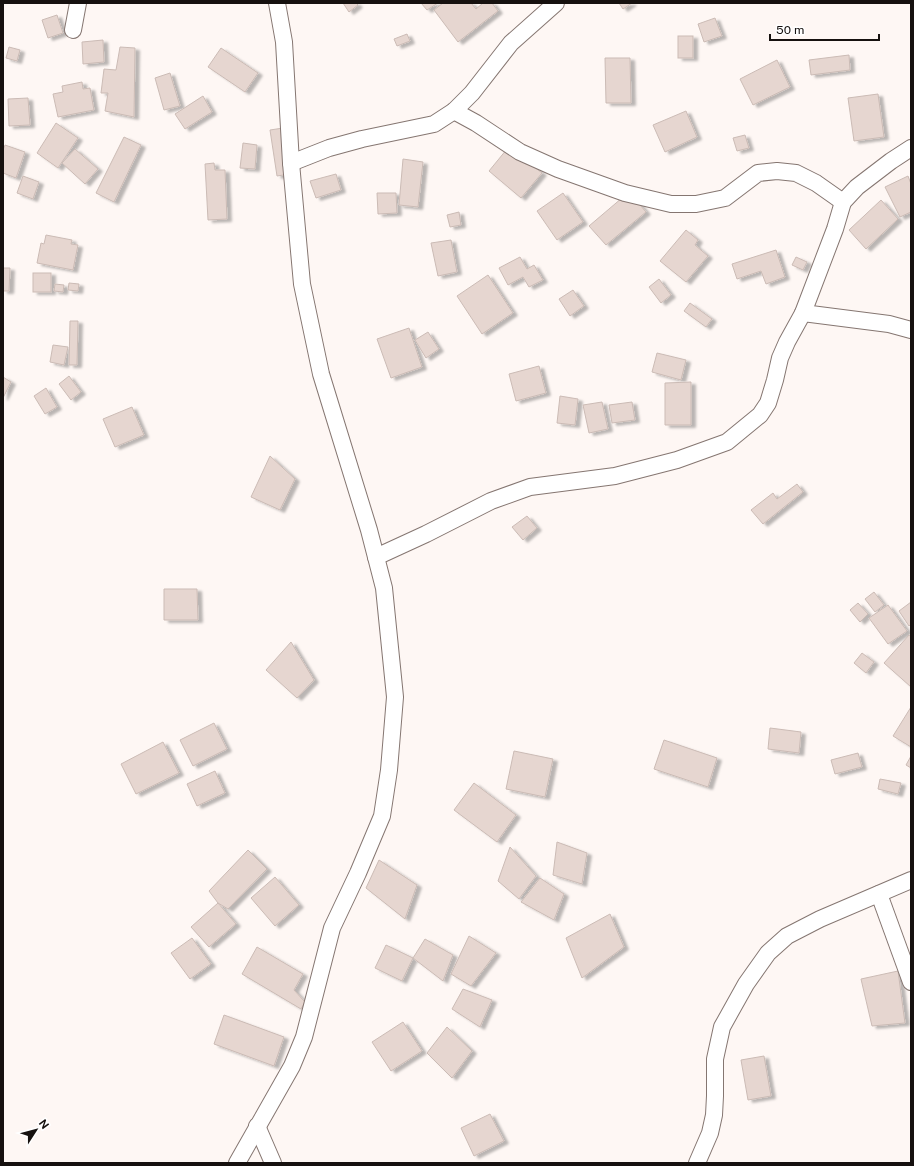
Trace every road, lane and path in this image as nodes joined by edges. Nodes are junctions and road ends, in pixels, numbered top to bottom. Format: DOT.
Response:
graph roads {
  1 [pos="78,3"];
  2 [pos="277,3"];
  3 [pos="556,3"];
  4 [pos="73,30"];
  5 [pos="454,111"];
  6 [pos="911,148"];
  7 [pos="291,163"];
  8 [pos="843,202"];
  9 [pos="803,313"];
  10 [pos="911,330"];
  11 [pos="376,557"];
  12 [pos="911,880"];
  13 [pos="879,894"];
  14 [pos="911,982"];
  15 [pos="257,1126"];
  16 [pos="237,1163"];
  17 [pos="273,1163"];
  18 [pos="697,1163"];
  1 -- 4 [label="street"];
  2 -- 7 [label="street"];
  3 -- 5 [label="street"];
  5 -- 7 [label="street"];
  5 -- 8 [label="street"];
  6 -- 8 [label="street"];
  7 -- 11 [label="street"];
  8 -- 9 [label="street"];
  9 -- 10 [label="street"];
  9 -- 11 [label="street"];
  11 -- 15 [label="street"];
  12 -- 13 [label="street"];
  13 -- 14 [label="street"];
  13 -- 18 [label="street"];
  15 -- 16 [label="street"];
  15 -- 17 [label="street"];
}
